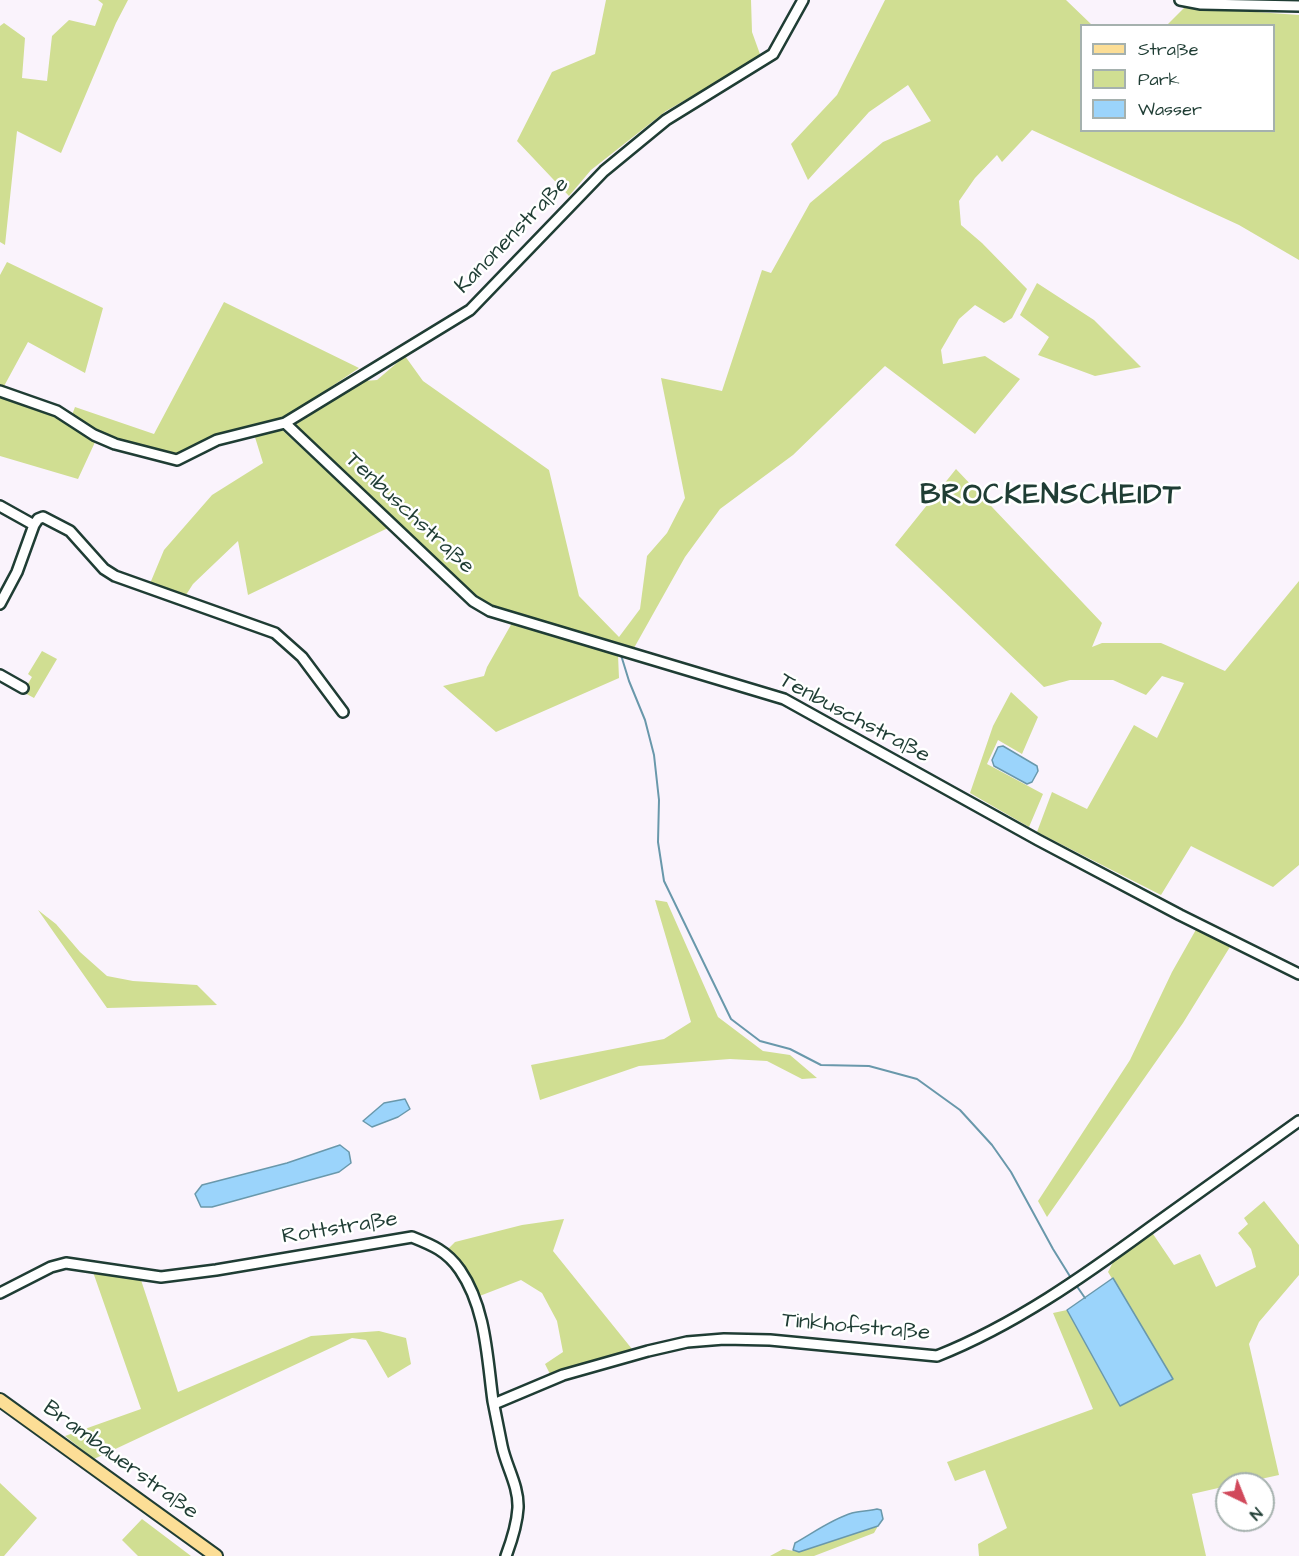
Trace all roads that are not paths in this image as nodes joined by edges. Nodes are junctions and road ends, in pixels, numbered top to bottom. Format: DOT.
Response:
graph roads {
  1 [pos="803,0"];
  2 [pos="1180,0"];
  3 [pos="1299,6"];
  4 [pos="0,392"];
  5 [pos="285,423"];
  6 [pos="0,506"];
  7 [pos="34,525"];
  8 [pos="0,604"];
  9 [pos="0,675"];
  10 [pos="22,688"];
  11 [pos="343,712"];
  12 [pos="1299,974"];
  13 [pos="1299,1121"];
  14 [pos="0,1293"];
  15 [pos="0,1400"];
  16 [pos="494,1404"];
  17 [pos="216,1556"];
  18 [pos="506,1556"];
  1 -- 5 [label="street, Kanonenstraße"];
  2 -- 3 [label="street"];
  4 -- 5 [label="street, Kanonenstraße"];
  5 -- 12 [label="street, Tenbuschstraße"];
  6 -- 7 [label="street"];
  7 -- 8 [label="street"];
  7 -- 11 [label="street"];
  9 -- 10 [label="street"];
  13 -- 16 [label="street, Tinkhofstraße"];
  14 -- 16 [label="street, Rottstraße"];
  15 -- 17 [label="main road, Brambauerstraße"];
  16 -- 18 [label="street, Rottstraße"];
}
